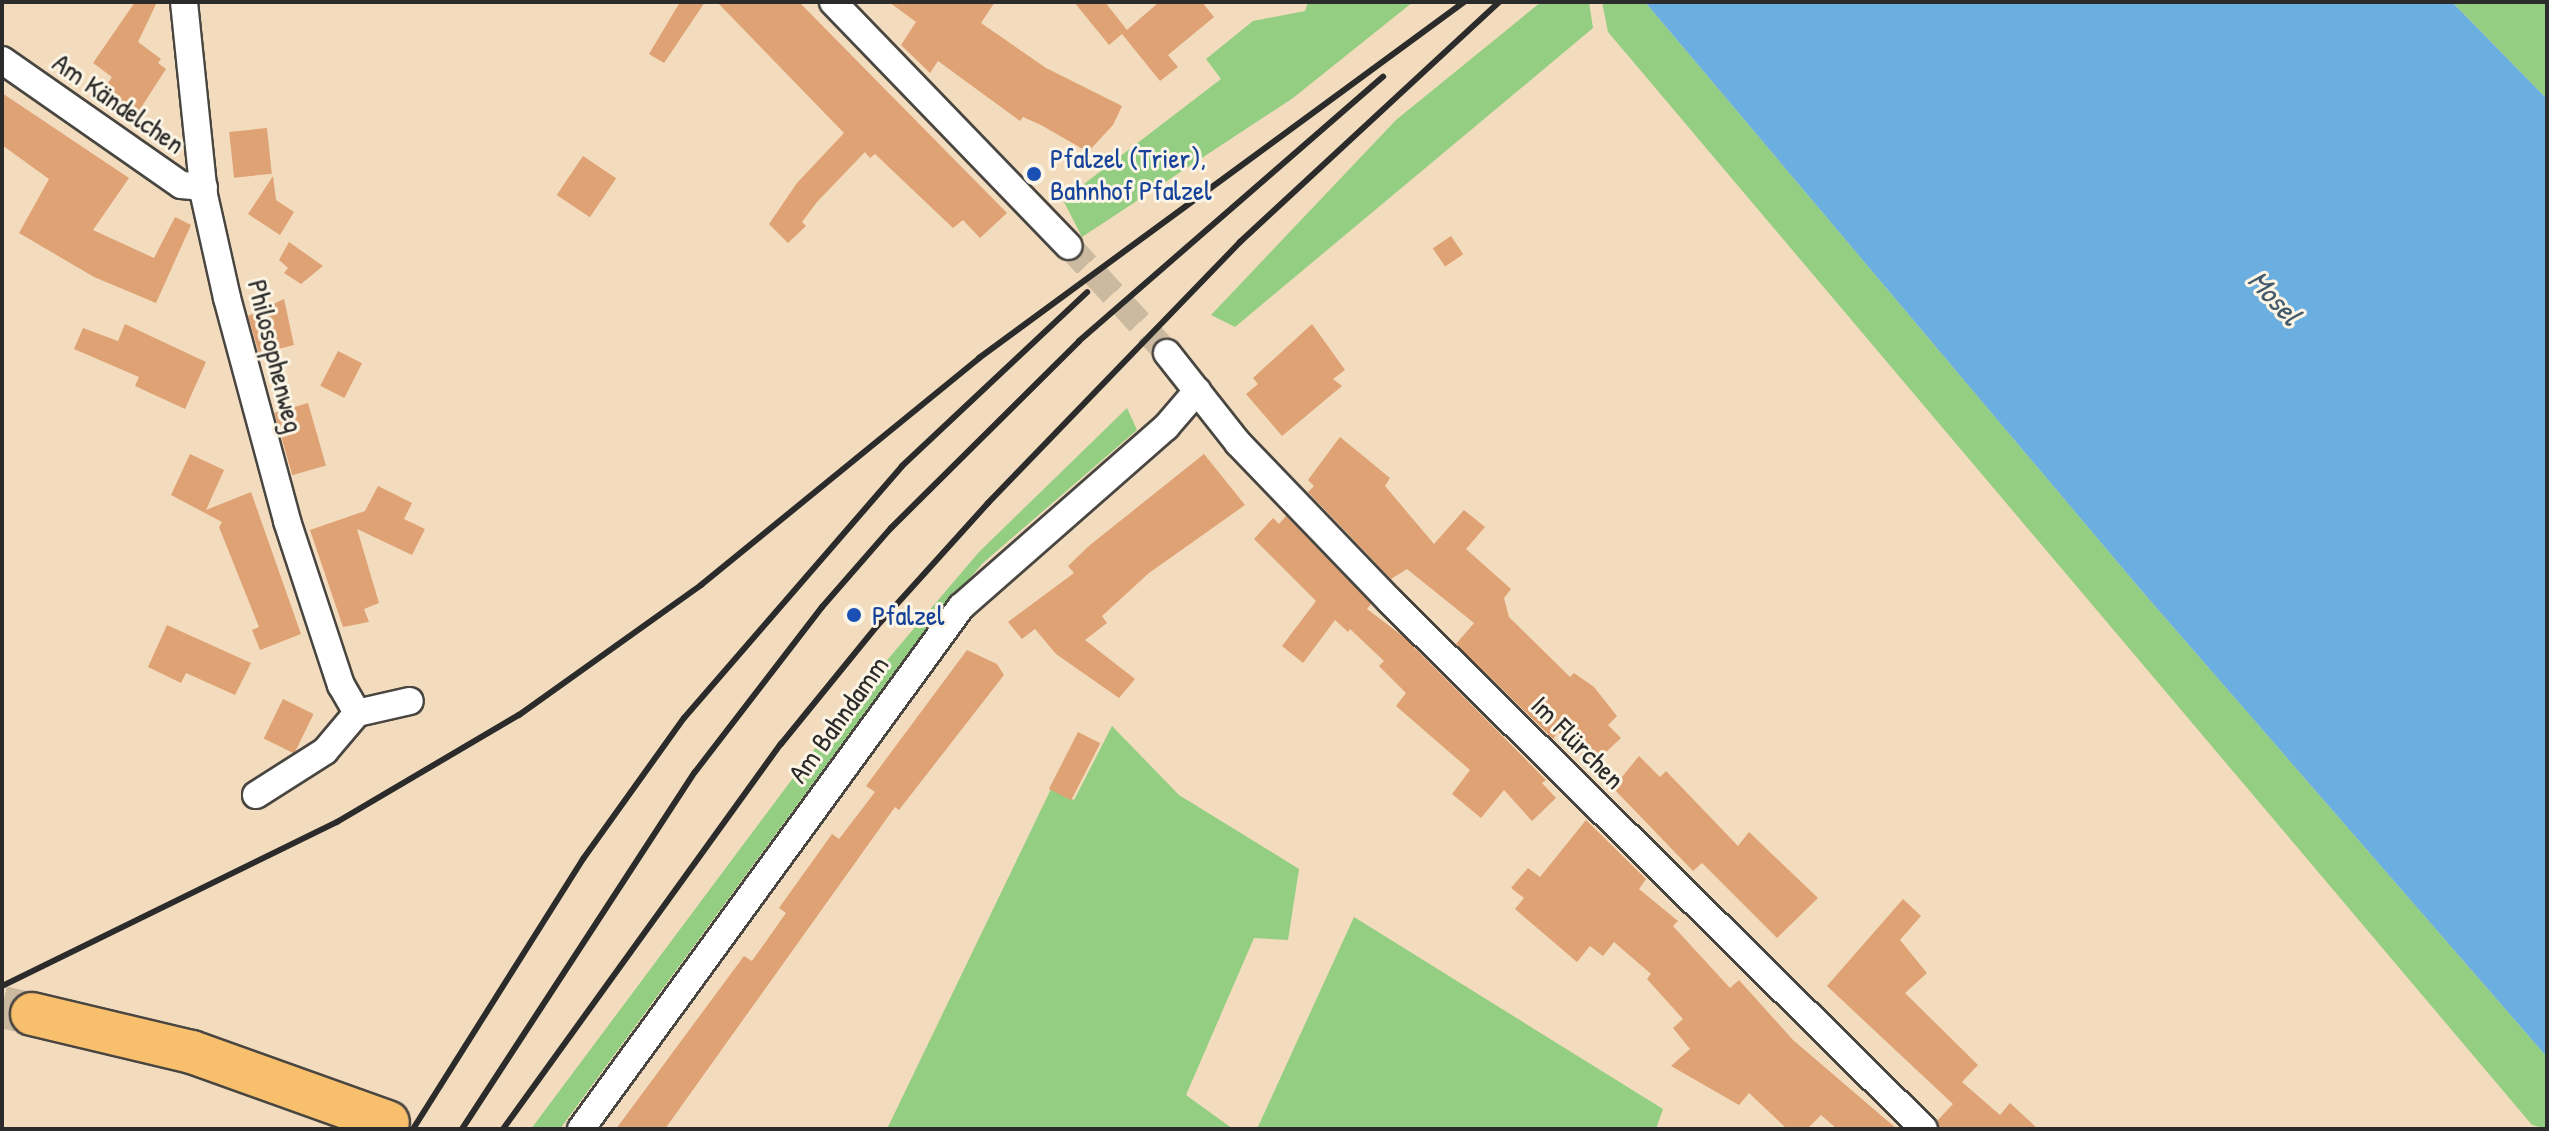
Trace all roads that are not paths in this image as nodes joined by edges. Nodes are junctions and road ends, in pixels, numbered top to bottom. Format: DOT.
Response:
graph roads {
  1 [pos="184,2"];
  2 [pos="833,2"];
  3 [pos="2,60"];
  4 [pos="204,187"];
  5 [pos="1069,246"];
  6 [pos="1167,353"];
  7 [pos="1197,391"];
  8 [pos="410,701"];
  9 [pos="357,713"];
  10 [pos="256,795"];
  11 [pos="32,1014"];
  12 [pos="388,1122"];
  13 [pos="581,1129"];
  14 [pos="1924,1129"];
  1 -- 4 [label="street, Philosophenweg"];
  2 -- 5 [label="street"];
  3 -- 4 [label="street, Am Kändelchen"];
  4 -- 9 [label="street, Philosophenweg"];
  6 -- 7 [label="street, Im Flürchen"];
  7 -- 13 [label="street, Am Bahndamm"];
  7 -- 14 [label="street, Im Flürchen"];
  8 -- 9 [label="street"];
  9 -- 10 [label="street"];
  11 -- 12 [label="main road"];
}
